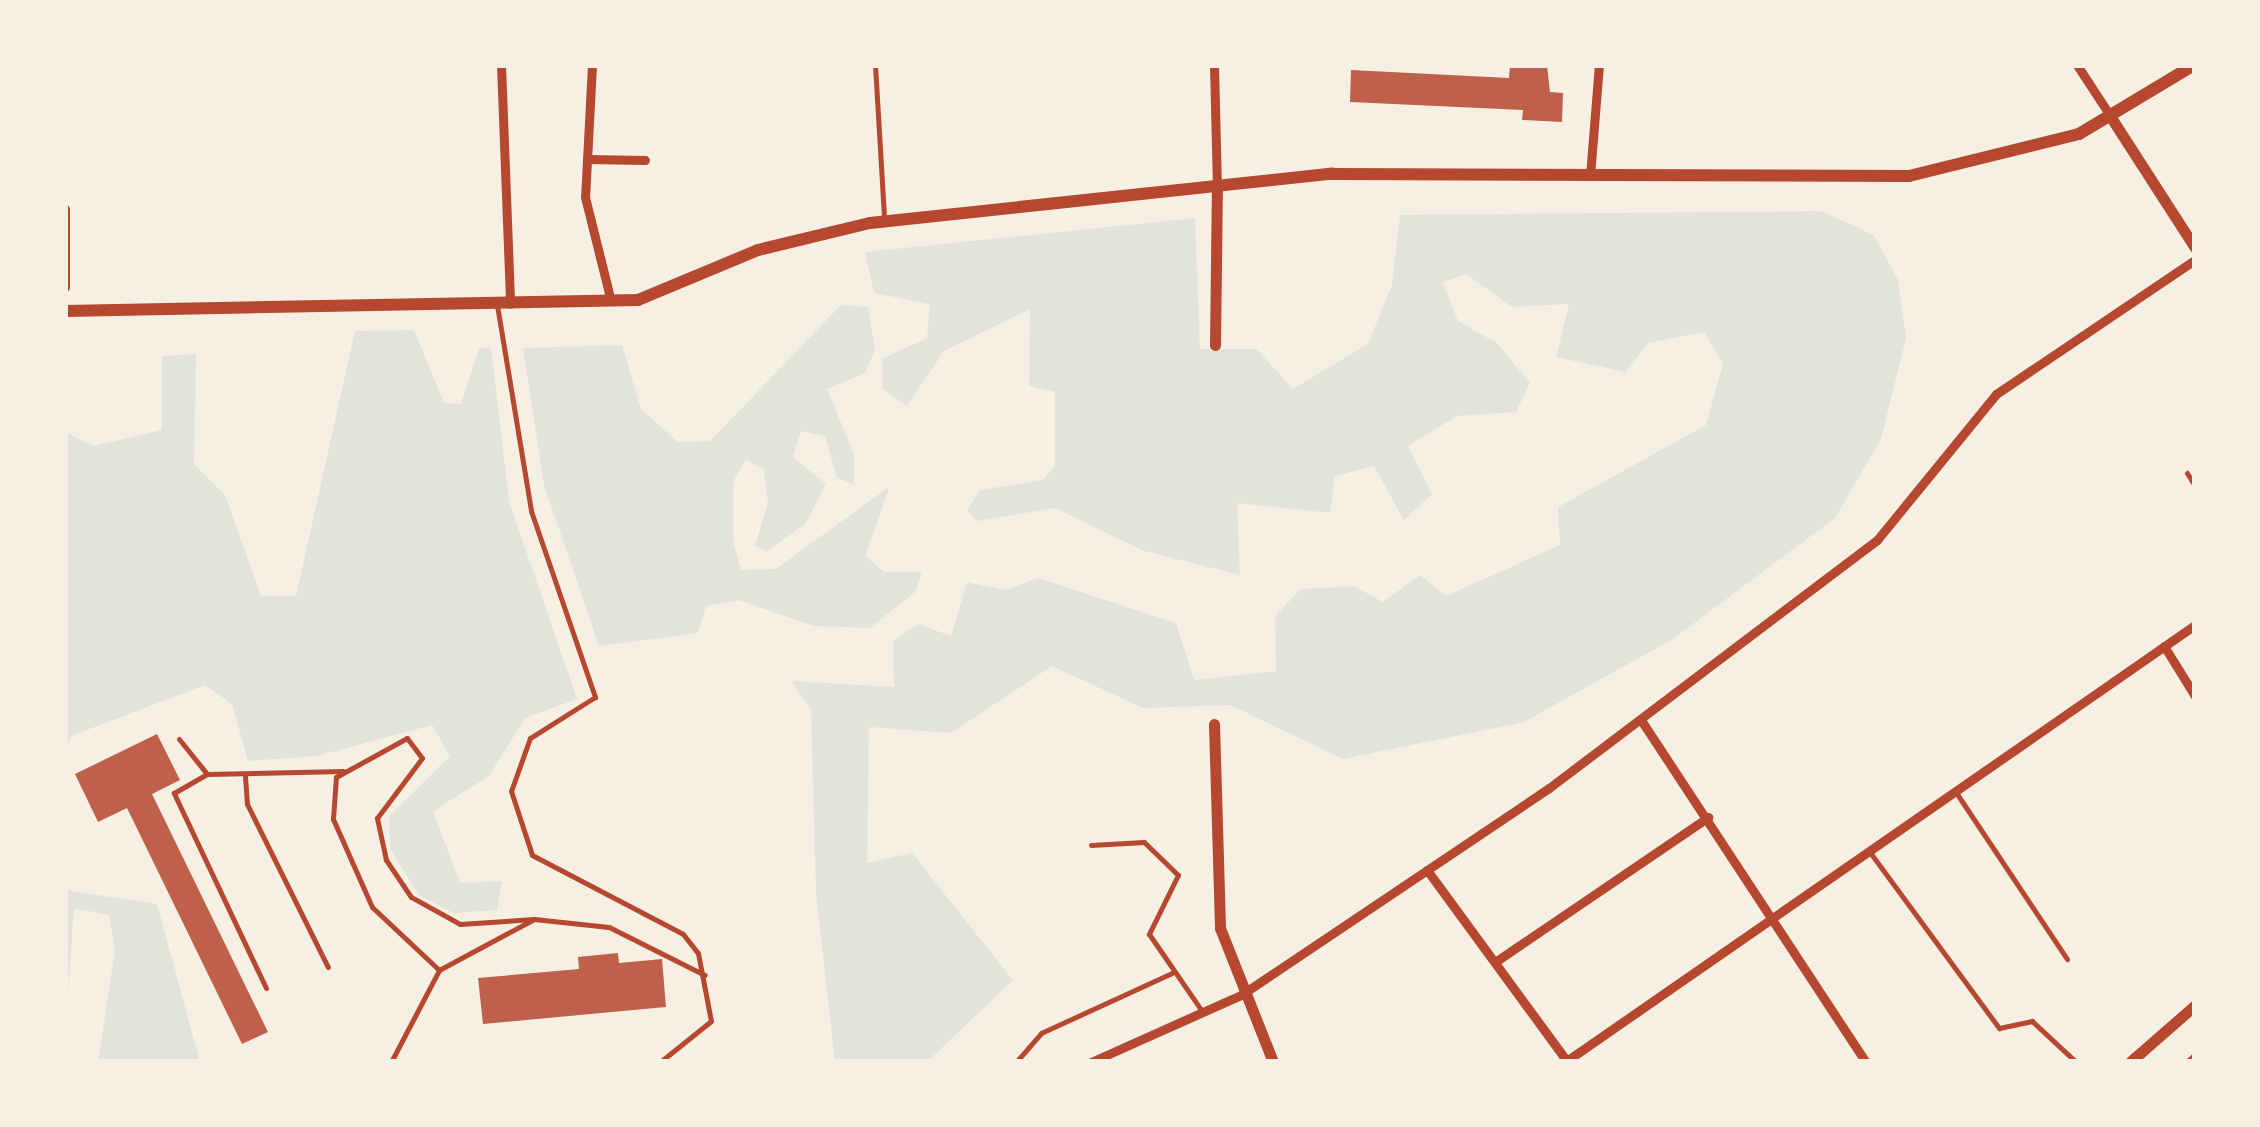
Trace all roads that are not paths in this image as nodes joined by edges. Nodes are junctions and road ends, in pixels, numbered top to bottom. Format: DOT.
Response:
graph roads {
  1 [pos="501,65"];
  2 [pos="592,65"];
  3 [pos="875,65"];
  4 [pos="1214,65"];
  5 [pos="1599,65"];
  6 [pos="2077,65"];
  7 [pos="2194,65"];
  8 [pos="2112,118"];
  9 [pos="588,159"];
  10 [pos="645,160"];
  11 [pos="1590,179"];
  12 [pos="1217,185"];
  13 [pos="65,209"];
  14 [pos="884,221"];
  15 [pos="2195,248"];
  16 [pos="2195,260"];
  17 [pos="65,287"];
  18 [pos="612,302"];
  19 [pos="504,304"];
  20 [pos="65,310"];
  21 [pos="1215,345"];
  22 [pos="2188,473"];
  23 [pos="2195,486"];
  24 [pos="2195,625"];
  25 [pos="2164,646"];
  26 [pos="2195,696"];
  27 [pos="1641,720"];
  28 [pos="1214,724"];
  29 [pos="178,739"];
  30 [pos="343,771"];
  31 [pos="207,774"];
  32 [pos="244,776"];
  33 [pos="1955,791"];
  34 [pos="1708,816"];
  35 [pos="1090,845"];
  36 [pos="1869,851"];
  37 [pos="1426,870"];
  38 [pos="1777,914"];
  39 [pos="534,919"];
  40 [pos="2067,959"];
  41 [pos="1495,962"];
  42 [pos="328,967"];
  43 [pos="440,970"];
  44 [pos="1172,973"];
  45 [pos="708,977"];
  46 [pos="266,988"];
  47 [pos="1241,995"];
  48 [pos="2195,1005"];
  49 [pos="1203,1012"];
  50 [pos="1566,1061"];
  51 [pos="390,1062"];
  52 [pos="660,1062"];
  53 [pos="1016,1062"];
  54 [pos="1091,1062"];
  55 [pos="1273,1062"];
  56 [pos="1866,1062"];
  57 [pos="2076,1062"];
  58 [pos="2130,1062"];
  1 -- 19 [label="street"];
  2 -- 9 [label="street"];
  3 -- 14 [label="lane"];
  4 -- 12 [label="street"];
  5 -- 11 [label="street"];
  6 -- 8 [label="street"];
  7 -- 8 [label="main road"];
  8 -- 11 [label="main road"];
  8 -- 15 [label="street"];
  9 -- 10 [label="street"];
  9 -- 18 [label="street"];
  11 -- 12 [label="main road"];
  12 -- 14 [label="main road"];
  12 -- 21 [label="street"];
  13 -- 17 [label="street"];
  14 -- 18 [label="main road"];
  16 -- 27 [label="street"];
  18 -- 19 [label="main road"];
  19 -- 20 [label="main road"];
  19 -- 45 [label="lane"];
  22 -- 23 [label="lane"];
  24 -- 25 [label="street"];
  25 -- 26 [label="street"];
  25 -- 33 [label="street"];
  27 -- 34 [label="street"];
  27 -- 37 [label="street"];
  28 -- 47 [label="street"];
  29 -- 31 [label="lane"];
  30 -- 32 [label="lane"];
  30 -- 39 [label="lane"];
  30 -- 43 [label="lane"];
  31 -- 32 [label="lane"];
  31 -- 46 [label="lane"];
  32 -- 42 [label="lane"];
  33 -- 36 [label="street"];
  33 -- 40 [label="lane"];
  34 -- 38 [label="street"];
  34 -- 41 [label="street"];
  35 -- 44 [label="lane"];
  36 -- 38 [label="street"];
  36 -- 57 [label="lane"];
  37 -- 41 [label="street"];
  37 -- 47 [label="street"];
  38 -- 50 [label="street"];
  38 -- 56 [label="street"];
  39 -- 43 [label="lane"];
  39 -- 45 [label="lane"];
  41 -- 50 [label="street"];
  43 -- 51 [label="lane"];
  44 -- 49 [label="lane"];
  44 -- 53 [label="lane"];
  45 -- 52 [label="lane"];
  47 -- 49 [label="street"];
  47 -- 55 [label="street"];
  48 -- 58 [label="street"];
  49 -- 54 [label="street"];
}
